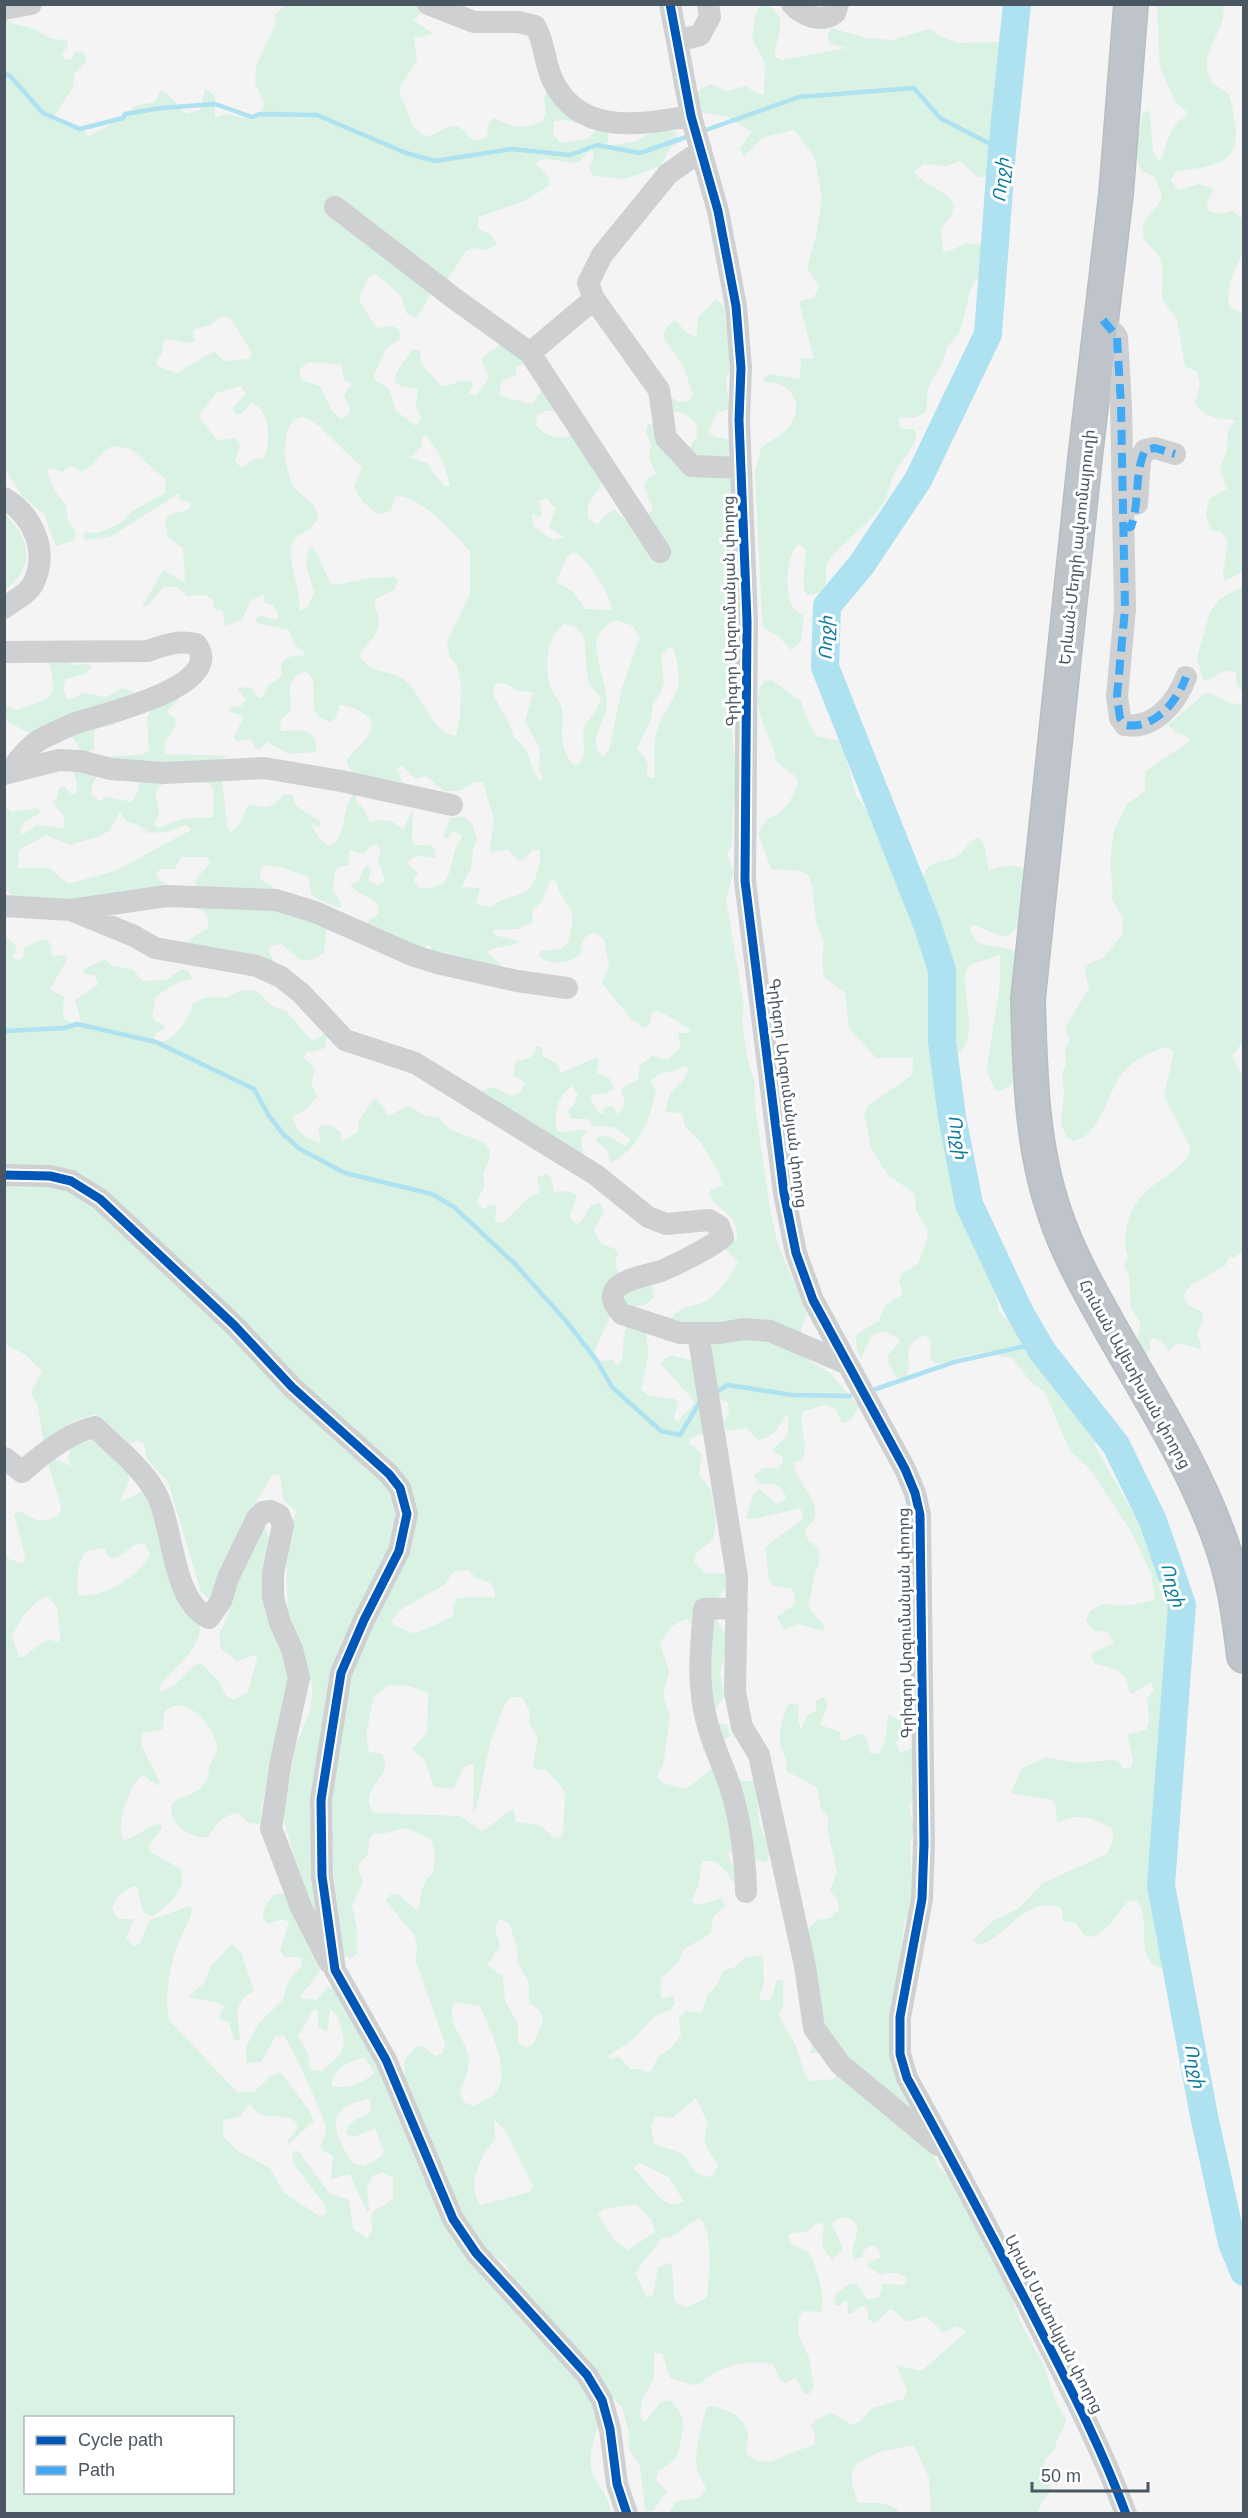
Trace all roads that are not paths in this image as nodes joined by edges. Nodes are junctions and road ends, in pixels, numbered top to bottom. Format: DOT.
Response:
graph roads {
  1 [pos="31,4"];
  2 [pos="428,4"];
  3 [pos="670,4"];
  4 [pos="708,4"];
  5 [pos="792,4"];
  6 [pos="838,4"];
  7 [pos="1131,4"];
  8 [pos="4,9"];
  9 [pos="677,41"];
  10 [pos="690,116"];
  11 [pos="699,152"];
  12 [pos="335,207"];
  13 [pos="594,299"];
  14 [pos="1102,320"];
  15 [pos="530,352"];
  16 [pos="1175,454"];
  17 [pos="741,468"];
  18 [pos="4,498"];
  19 [pos="1123,528"];
  20 [pos="660,552"];
  21 [pos="4,608"];
  22 [pos="4,652"];
  23 [pos="1186,677"];
  24 [pos="7,773"];
  25 [pos="452,805"];
  26 [pos="4,906"];
  27 [pos="71,910"];
  28 [pos="567,988"];
  29 [pos="1031,1090"];
  30 [pos="4,1175"];
  31 [pos="698,1333"];
  32 [pos="845,1363"];
  33 [pos="5,1458"];
  34 [pos="737,1608"];
  35 [pos="1244,1656"];
  36 [pos="746,1892"];
  37 [pos="335,1970"];
  38 [pos="946,2151"];
  39 [pos="627,2514"];
  40 [pos="1126,2514"];
  1 -- 8 [label="street"];
  2 -- 10 [label="street"];
  3 -- 9 [label="street, Գրիգոր Արզումանյան փողոց"];
  4 -- 9 [label="street"];
  5 -- 6 [label="street"];
  7 -- 14 [label="highway, Երևան-Մեղրի ավտոմայրուղի"];
  9 -- 10 [label="street, Գրիգոր Արզումանյան փողոց"];
  10 -- 11 [label="street, Գրիգոր Արզումանյան փողոց"];
  11 -- 13 [label="street"];
  11 -- 17 [label="street, Գրիգոր Արզումանյան փողոց"];
  12 -- 15 [label="street"];
  13 -- 15 [label="street"];
  13 -- 17 [label="street"];
  14 -- 19 [label="street"];
  14 -- 29 [label="highway, Երևան-Մեղրի ավտոմայրուղի"];
  15 -- 20 [label="street"];
  16 -- 19 [label="street"];
  17 -- 32 [label="street, Գրիգոր Արզումանյան փողոց"];
  18 -- 21 [label="street"];
  19 -- 23 [label="street"];
  22 -- 24 [label="street"];
  24 -- 25 [label="street"];
  26 -- 27 [label="street"];
  27 -- 28 [label="street"];
  27 -- 31 [label="street"];
  29 -- 35 [label="highway, Հունան Ավետիսյան փողոց"];
  30 -- 37 [label="street"];
  31 -- 32 [label="street"];
  31 -- 34 [label="street"];
  32 -- 38 [label="street, Գրիգոր Արզումանյան փողոց"];
  33 -- 37 [label="street"];
  34 -- 36 [label="street"];
  34 -- 38 [label="street"];
  37 -- 39 [label="street"];
  38 -- 40 [label="street, Արամ Մանուկյան փողոց"];
}
